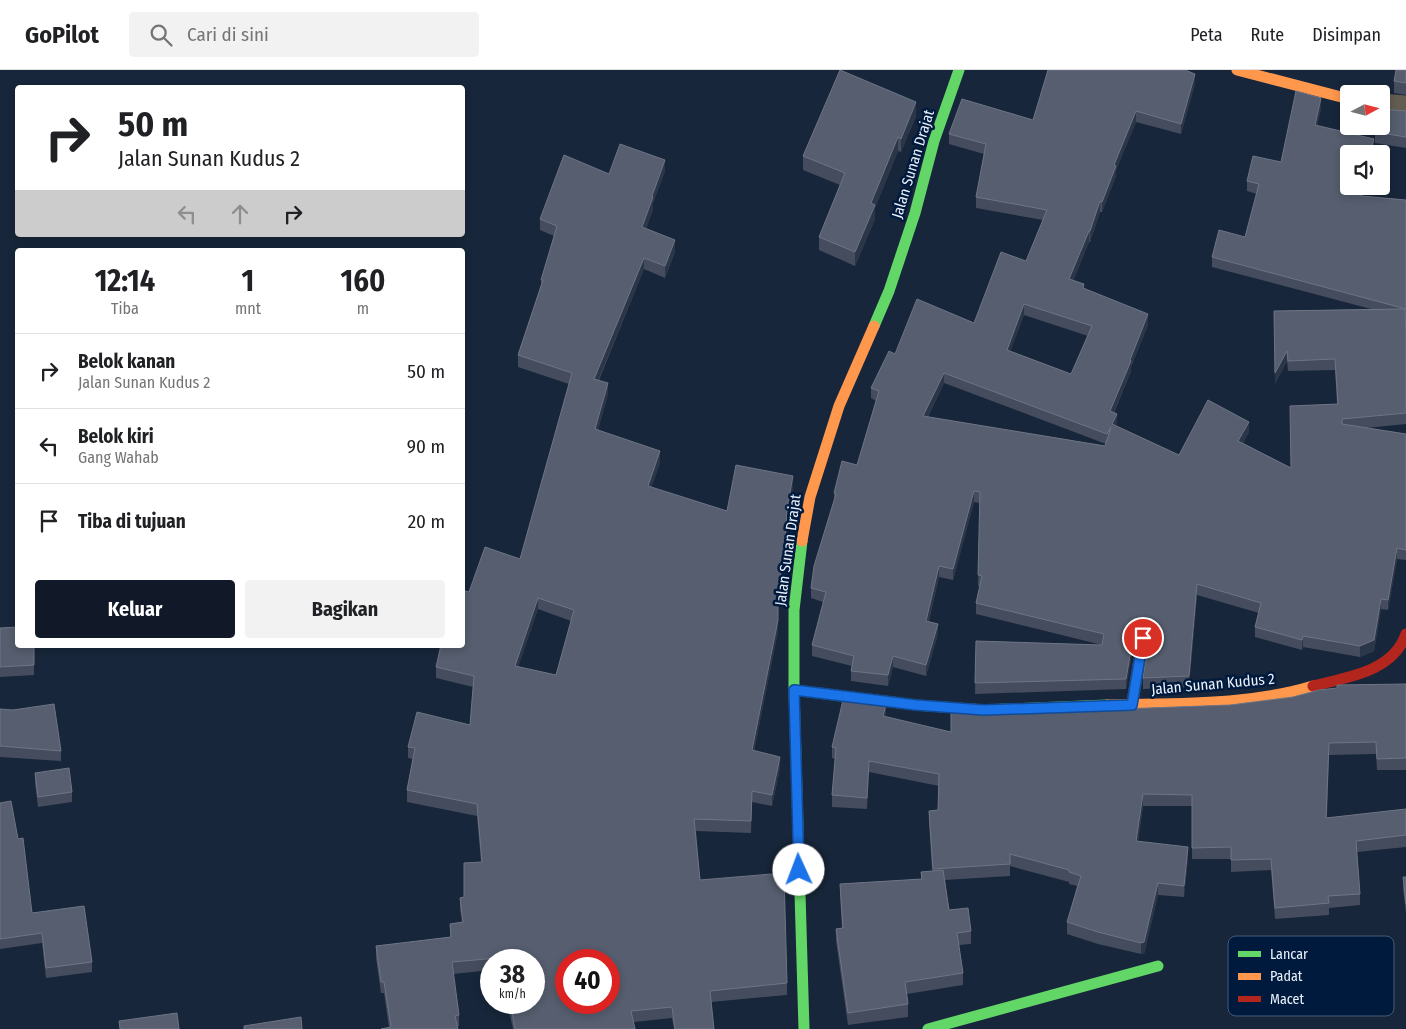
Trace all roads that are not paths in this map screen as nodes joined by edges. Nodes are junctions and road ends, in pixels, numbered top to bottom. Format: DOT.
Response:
graph roads {
  1 [pos="959,70"];
  2 [pos="1237,70"];
  3 [pos="1340,97"];
  4 [pos="1390,107"];
  5 [pos="1406,108"];
  6 [pos="1406,634"];
  7 [pos="1143,638"];
  8 [pos="794,690"];
  9 [pos="1132,705"];
  10 [pos="1158,966"];
  11 [pos="804,1029"];
  12 [pos="928,1029"];
  1 -- 8 [label="street, Jalan Sunan Drajat"];
  2 -- 3 [label="street"];
  4 -- 5 [label="street"];
  6 -- 9 [label="street, Jalan Sunan Kudus 2"];
  7 -- 9 [label="lane"];
  8 -- 9 [label="street, Jalan Sunan Kudus 2"];
  8 -- 11 [label="street, Jalan Sunan Drajat"];
  10 -- 12 [label="street"];
}
